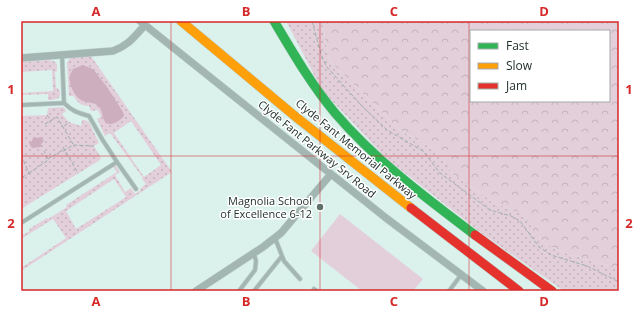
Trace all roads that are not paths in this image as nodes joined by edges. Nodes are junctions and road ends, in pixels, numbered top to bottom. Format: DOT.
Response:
graph roads {
  1 [pos="181,21"];
  2 [pos="274,21"];
  3 [pos="279,21"];
  4 [pos="143,23"];
  5 [pos="62,55"];
  6 [pos="21,58"];
  7 [pos="304,70"];
  8 [pos="64,103"];
  9 [pos="21,105"];
  10 [pos="117,162"];
  11 [pos="331,174"];
  12 [pos="136,189"];
  13 [pos="21,223"];
  14 [pos="275,238"];
  15 [pos="254,253"];
  16 [pos="282,256"];
  17 [pos="461,275"];
  18 [pos="300,278"];
  19 [pos="196,291"];
  20 [pos="239,291"];
  21 [pos="254,291"];
  22 [pos="449,291"];
  23 [pos="483,291"];
  24 [pos="519,291"];
  25 [pos="552,291"];
  1 -- 24 [label="main road, Clyde Fant Memorial Parkway"];
  2 -- 7 [label="main road, Clyde Fant Memorial Parkway"];
  3 -- 7 [label="main road"];
  4 -- 5 [label="street"];
  4 -- 11 [label="street, Clyde Fant Parkway Srv Road"];
  5 -- 6 [label="street"];
  5 -- 8 [label="lane"];
  7 -- 25 [label="main road, Clyde Fant Memorial Parkway"];
  8 -- 9 [label="lane"];
  8 -- 10 [label="lane"];
  10 -- 12 [label="lane"];
  10 -- 13 [label="lane"];
  11 -- 14 [label="street"];
  11 -- 17 [label="street, Clyde Fant Parkway Srv Road"];
  14 -- 15 [label="street"];
  14 -- 16 [label="lane"];
  15 -- 19 [label="street"];
  15 -- 20 [label="lane"];
  16 -- 18 [label="lane"];
  16 -- 21 [label="lane"];
  17 -- 22 [label="lane"];
  17 -- 23 [label="street, Clyde Fant Parkway Srv Road"];
}
